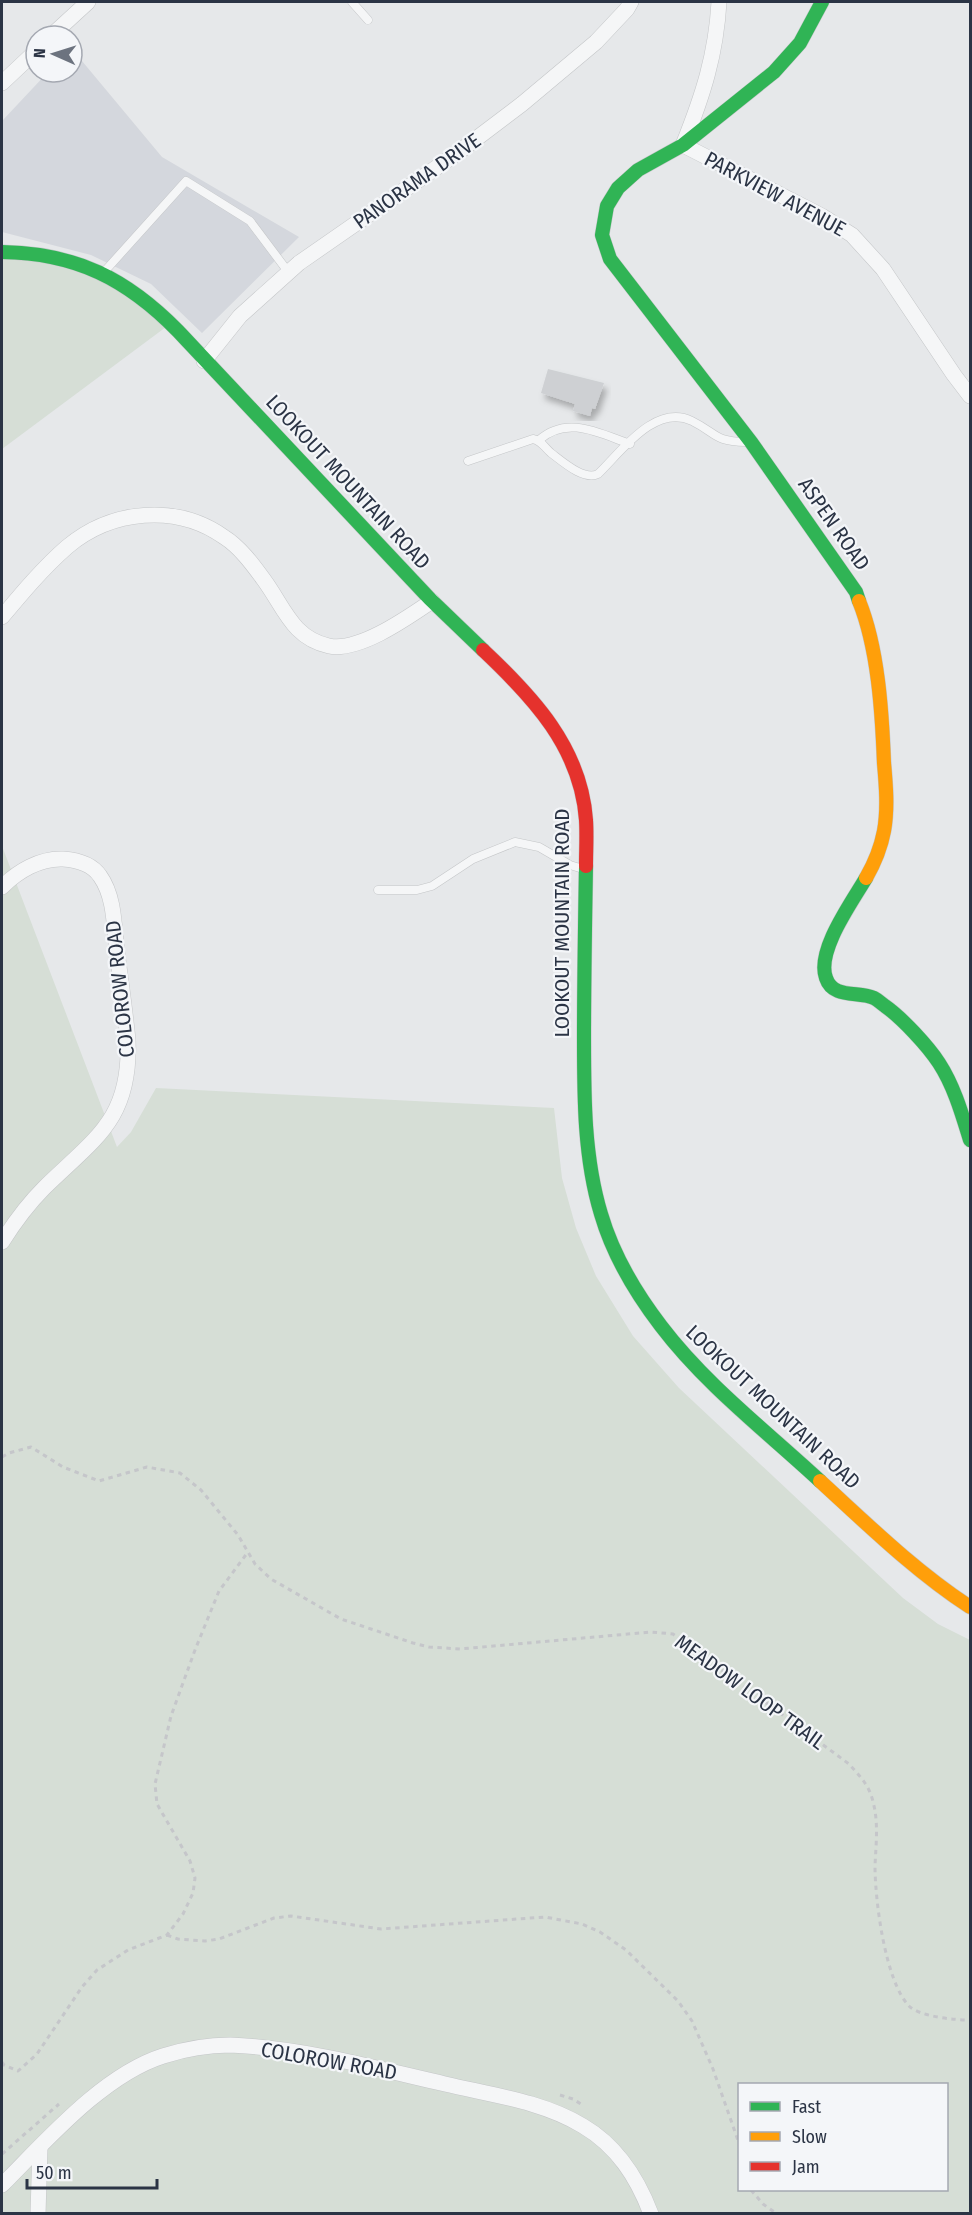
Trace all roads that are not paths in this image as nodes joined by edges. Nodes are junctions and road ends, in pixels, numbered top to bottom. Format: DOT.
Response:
graph roads {
  1 [pos="88,2"];
  2 [pos="352,2"];
  3 [pos="631,2"];
  4 [pos="719,2"];
  5 [pos="822,2"];
  6 [pos="368,20"];
  7 [pos="64,24"];
  8 [pos="24,62"];
  9 [pos="2,83"];
  10 [pos="683,145"];
  11 [pos="2,252"];
  12 [pos="289,273"];
  13 [pos="102,274"];
  14 [pos="204,361"];
  15 [pos="970,396"];
  16 [pos="539,440"];
  17 [pos="751,442"];
  18 [pos="630,444"];
  19 [pos="468,461"];
  20 [pos="432,601"];
  21 [pos="2,617"];
  22 [pos="586,870"];
  23 [pos="2,887"];
  24 [pos="378,890"];
  25 [pos="970,1140"];
  26 [pos="2,1242"];
  27 [pos="970,1607"];
  28 [pos="40,2147"];
  29 [pos="2,2185"];
  30 [pos="38,2214"];
  31 [pos="651,2214"];
  1 -- 7 [label="street"];
  2 -- 6 [label="lane"];
  3 -- 12 [label="street, PANORAMA DRIVE"];
  4 -- 10 [label="street, PARKVIEW AVENUE"];
  5 -- 10 [label="street, ASPEN ROAD"];
  8 -- 9 [label="street"];
  10 -- 15 [label="street, PARKVIEW AVENUE"];
  10 -- 17 [label="street, ASPEN ROAD"];
  11 -- 13 [label="street, LOOKOUT MOUNTAIN ROAD"];
  12 -- 13 [label="lane"];
  12 -- 14 [label="street, PANORAMA DRIVE"];
  13 -- 14 [label="street, LOOKOUT MOUNTAIN ROAD"];
  14 -- 20 [label="street, LOOKOUT MOUNTAIN ROAD"];
  16 -- 18 [label="lane"];
  16 -- 18 [label="lane"];
  16 -- 19 [label="lane"];
  17 -- 18 [label="lane"];
  17 -- 25 [label="street, ASPEN ROAD"];
  20 -- 21 [label="street"];
  20 -- 22 [label="street, LOOKOUT MOUNTAIN ROAD"];
  22 -- 24 [label="lane"];
  22 -- 27 [label="street, LOOKOUT MOUNTAIN ROAD"];
  23 -- 26 [label="street, COLOROW ROAD"];
  28 -- 29 [label="street, COLOROW ROAD"];
  28 -- 30 [label="street"];
  28 -- 31 [label="street, COLOROW ROAD"];
}
